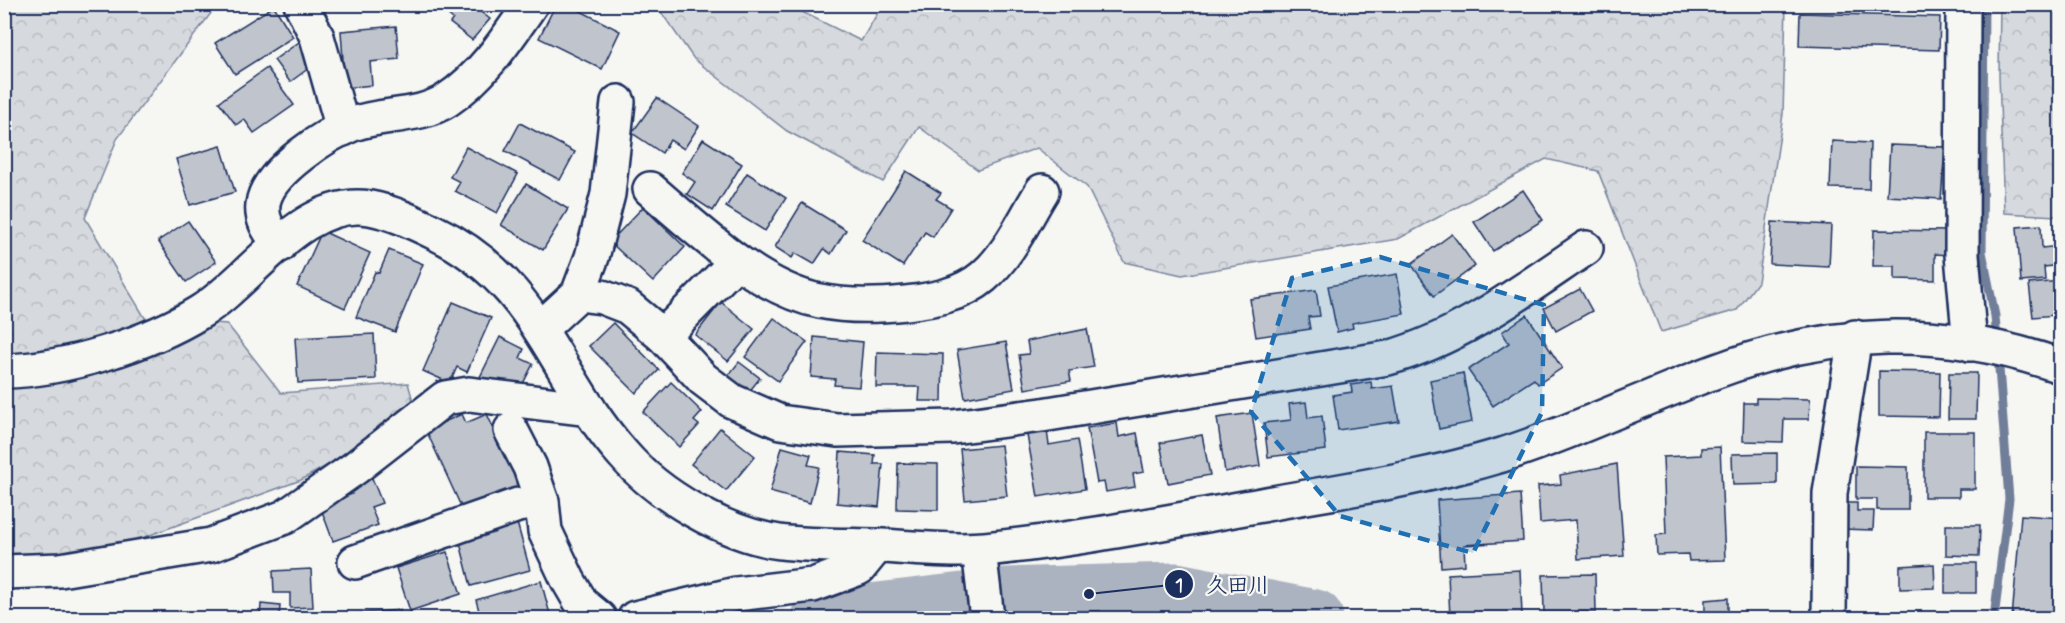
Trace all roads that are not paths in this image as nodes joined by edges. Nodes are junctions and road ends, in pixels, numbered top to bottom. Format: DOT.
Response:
graph roads {
  1 [pos="300,4"];
  2 [pos="531,4"];
  3 [pos="1963,4"];
  4 [pos="618,102"];
  5 [pos="343,129"];
  6 [pos="650,189"];
  7 [pos="1042,191"];
  8 [pos="280,244"];
  9 [pos="1586,248"];
  10 [pos="736,262"];
  11 [pos="578,294"];
  12 [pos="540,329"];
  13 [pos="663,336"];
  14 [pos="1856,337"];
  15 [pos="1978,345"];
  16 [pos="2061,366"];
  17 [pos="4,371"];
  18 [pos="589,409"];
  19 [pos="511,430"];
  20 [pos="542,502"];
  21 [pos="877,546"];
  22 [pos="355,562"];
  23 [pos="980,562"];
  24 [pos="4,572"];
  25 [pos="750,607"];
  26 [pos="986,614"];
  27 [pos="599,618"];
  28 [pos="635,618"];
  29 [pos="1829,618"];
  1 -- 5 [label="street"];
  2 -- 5 [label="street"];
  3 -- 15 [label="street"];
  4 -- 11 [label="street"];
  5 -- 8 [label="street"];
  6 -- 10 [label="street"];
  7 -- 10 [label="street"];
  8 -- 12 [label="street"];
  8 -- 17 [label="street"];
  9 -- 13 [label="street"];
  10 -- 13 [label="street"];
  11 -- 12 [label="street"];
  11 -- 13 [label="street"];
  12 -- 18 [label="street"];
  14 -- 15 [label="street"];
  14 -- 23 [label="street"];
  14 -- 29 [label="street"];
  15 -- 16 [label="street"];
  18 -- 21 [label="street"];
  18 -- 24 [label="street"];
  19 -- 20 [label="street"];
  20 -- 22 [label="street"];
  20 -- 27 [label="street"];
  21 -- 23 [label="street"];
  21 -- 25 [label="street"];
  23 -- 26 [label="street"];
  25 -- 28 [label="street"];
}
